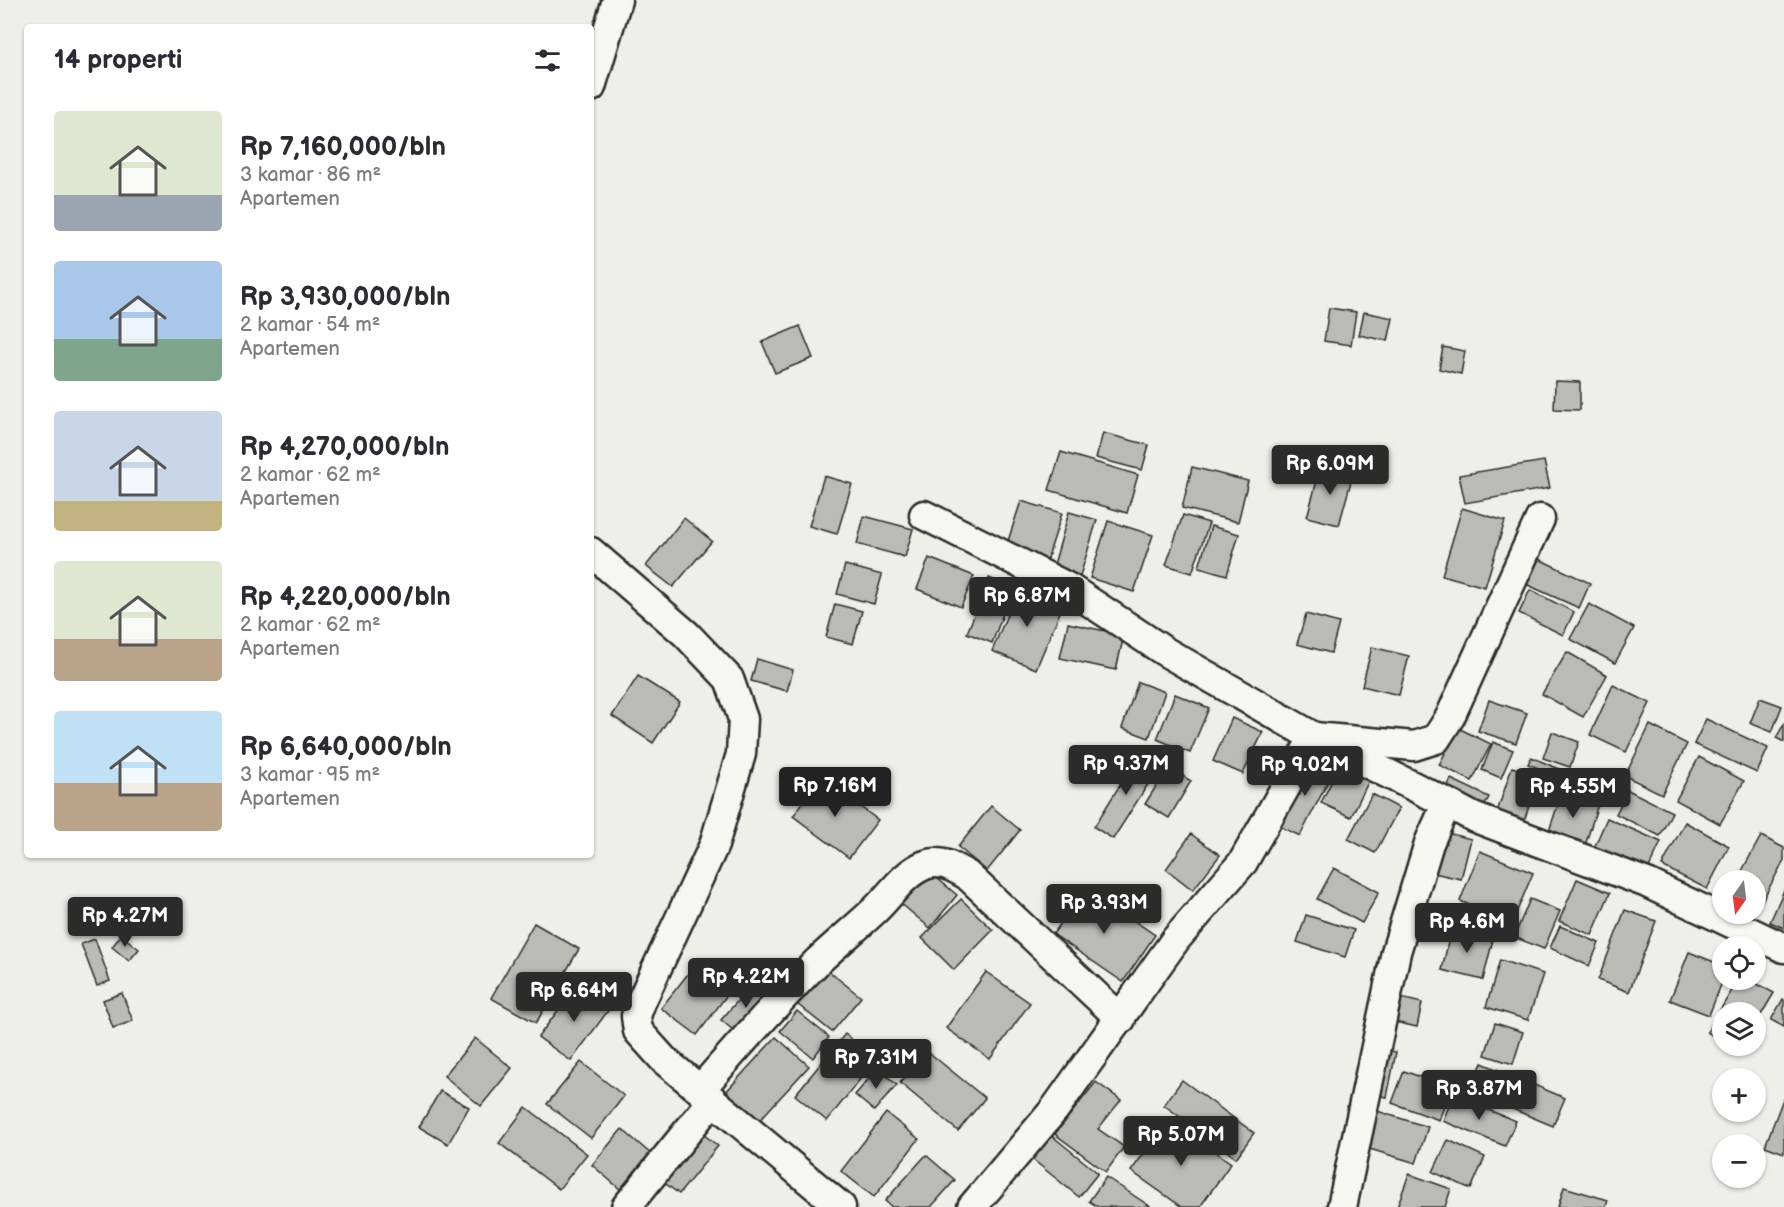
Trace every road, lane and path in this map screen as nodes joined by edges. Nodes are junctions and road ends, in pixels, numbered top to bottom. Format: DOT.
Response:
graph roads {
  1 [pos="617,0"];
  2 [pos="594,77"];
  3 [pos="924,515"];
  4 [pos="1540,519"];
  5 [pos="594,555"];
  6 [pos="1314,737"];
  7 [pos="1447,803"];
  8 [pos="1784,948"];
  9 [pos="1121,1018"];
  10 [pos="707,1095"];
  11 [pos="626,1207"];
  12 [pos="841,1207"];
  13 [pos="972,1207"];
  14 [pos="1342,1207"];
  1 -- 2 [label="street"];
  3 -- 6 [label="street"];
  4 -- 6 [label="street"];
  5 -- 10 [label="street"];
  6 -- 7 [label="street"];
  6 -- 9 [label="street"];
  7 -- 8 [label="street"];
  7 -- 14 [label="street"];
  9 -- 10 [label="street"];
  9 -- 13 [label="street"];
  10 -- 11 [label="street"];
  10 -- 12 [label="street"];
}
